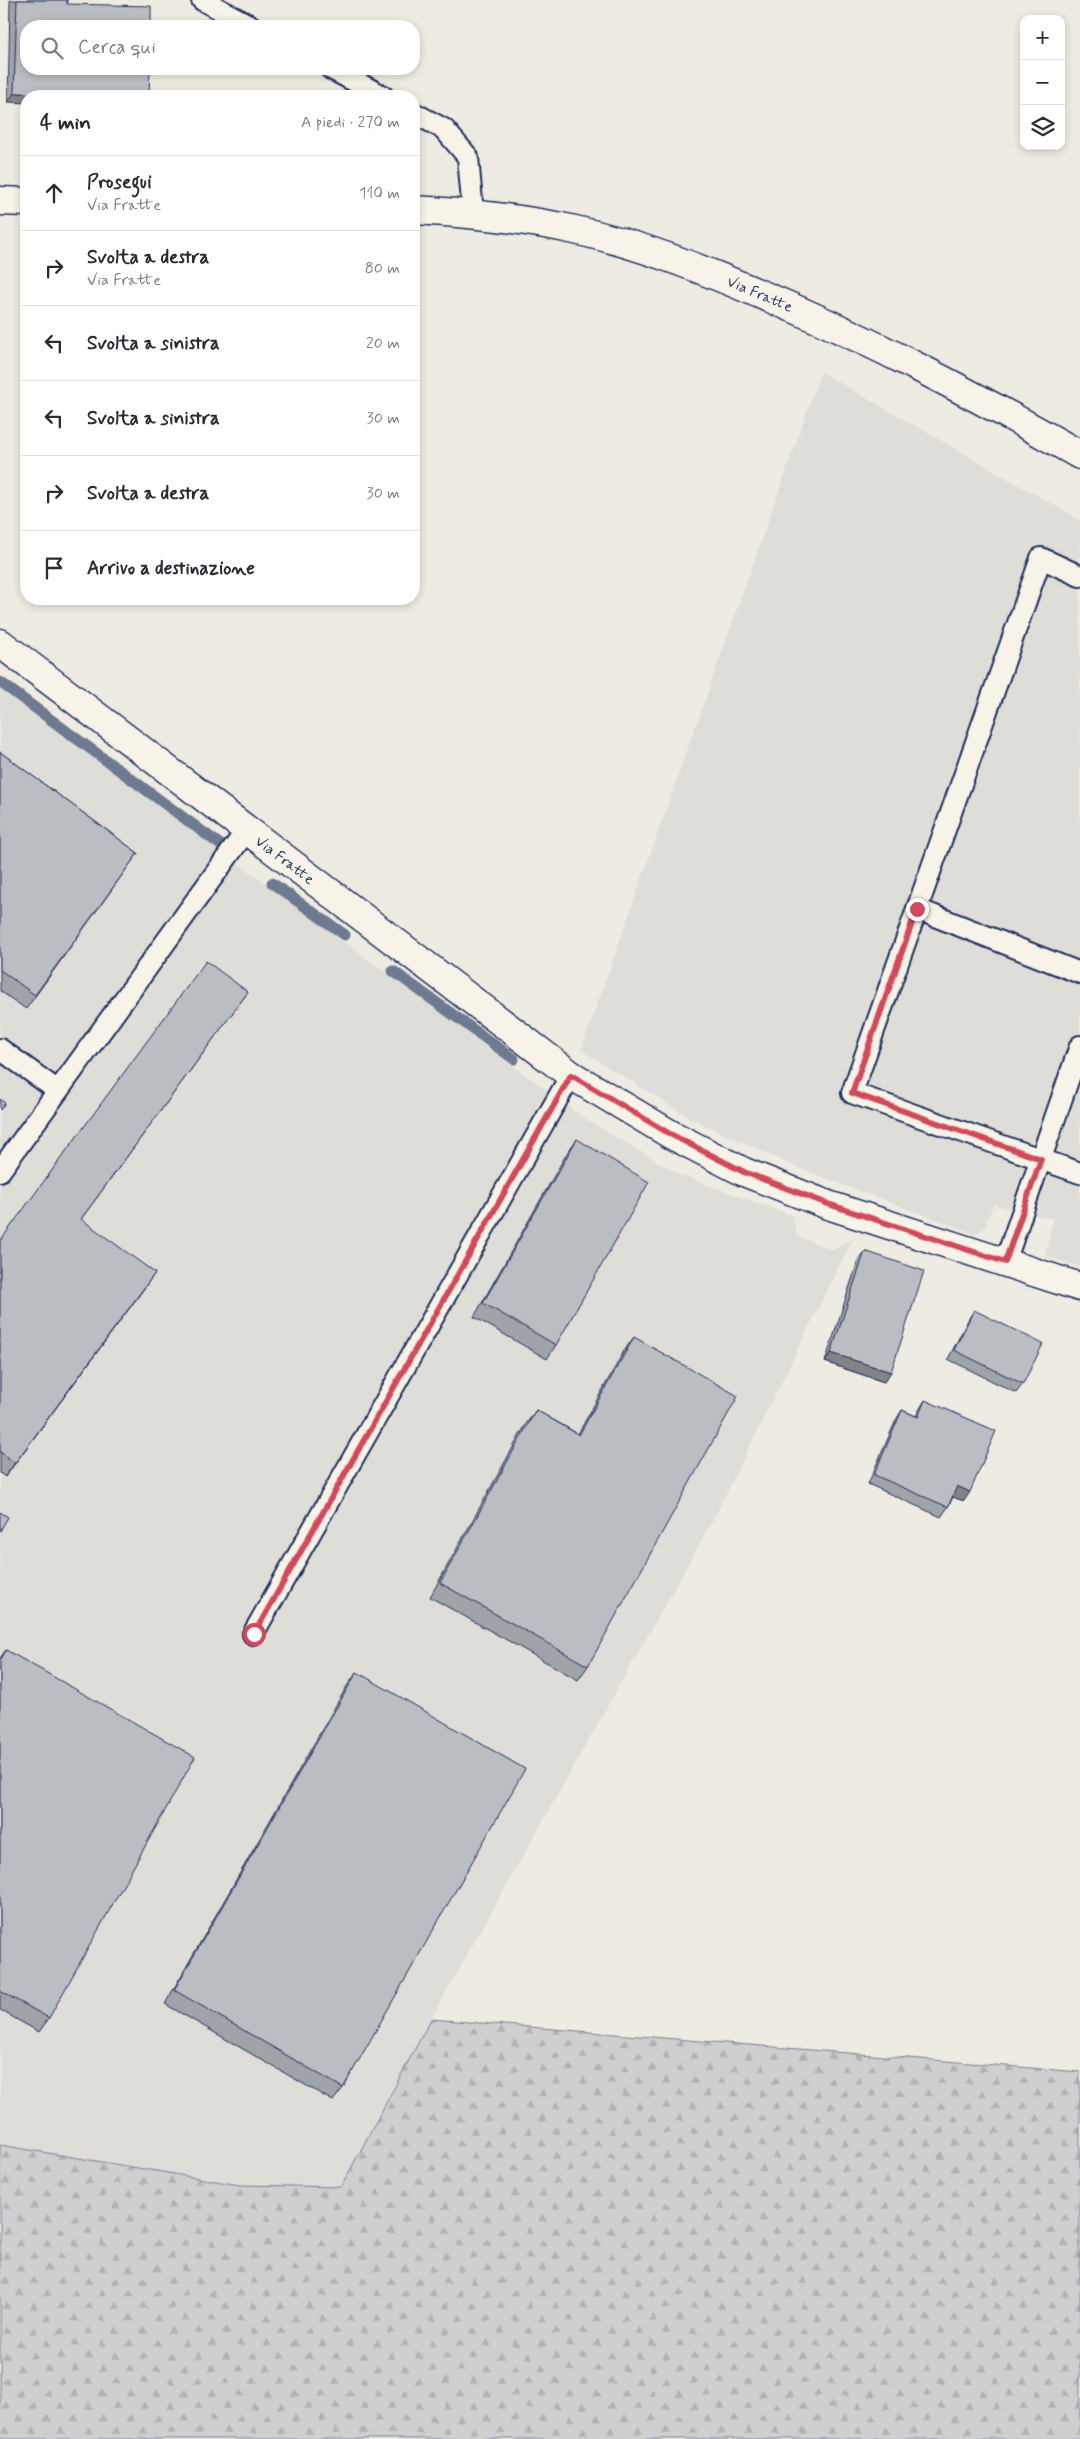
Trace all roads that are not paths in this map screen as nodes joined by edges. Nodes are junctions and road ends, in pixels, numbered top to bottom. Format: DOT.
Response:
graph roads {
  1 [pos="202,0"];
  2 [pos="240,20"];
  3 [pos="343,75"];
  4 [pos="371,90"];
  5 [pos="420,115"];
  6 [pos="0,201"];
  7 [pos="20,202"];
  8 [pos="420,210"];
  9 [pos="473,213"];
  10 [pos="1080,455"];
  11 [pos="1080,576"];
  12 [pos="0,643"];
  13 [pos="246,830"];
  14 [pos="917,909"];
  15 [pos="1080,973"];
  16 [pos="1080,1046"];
  17 [pos="0,1049"];
  18 [pos="571,1075"];
  19 [pos="58,1091"];
  20 [pos="1041,1159"];
  21 [pos="0,1171"];
  22 [pos="1080,1173"];
  23 [pos="1005,1262"];
  24 [pos="1080,1287"];
  25 [pos="254,1634"];
  1 -- 2 [label="lane"];
  3 -- 4 [label="lane"];
  5 -- 9 [label="lane"];
  6 -- 7 [label="street"];
  8 -- 9 [label="street, Via Fratte"];
  9 -- 10 [label="street, Via Fratte"];
  11 -- 14 [label="lane"];
  12 -- 13 [label="street, Via Fratte"];
  13 -- 18 [label="street, Via Fratte"];
  13 -- 19 [label="lane"];
  14 -- 15 [label="lane"];
  14 -- 20 [label="lane"];
  16 -- 20 [label="lane"];
  17 -- 19 [label="lane"];
  18 -- 23 [label="street, Via Fratte"];
  18 -- 25 [label="lane"];
  19 -- 21 [label="lane"];
  20 -- 22 [label="lane"];
  20 -- 23 [label="lane"];
  23 -- 24 [label="street, Via Fratte"];
}
